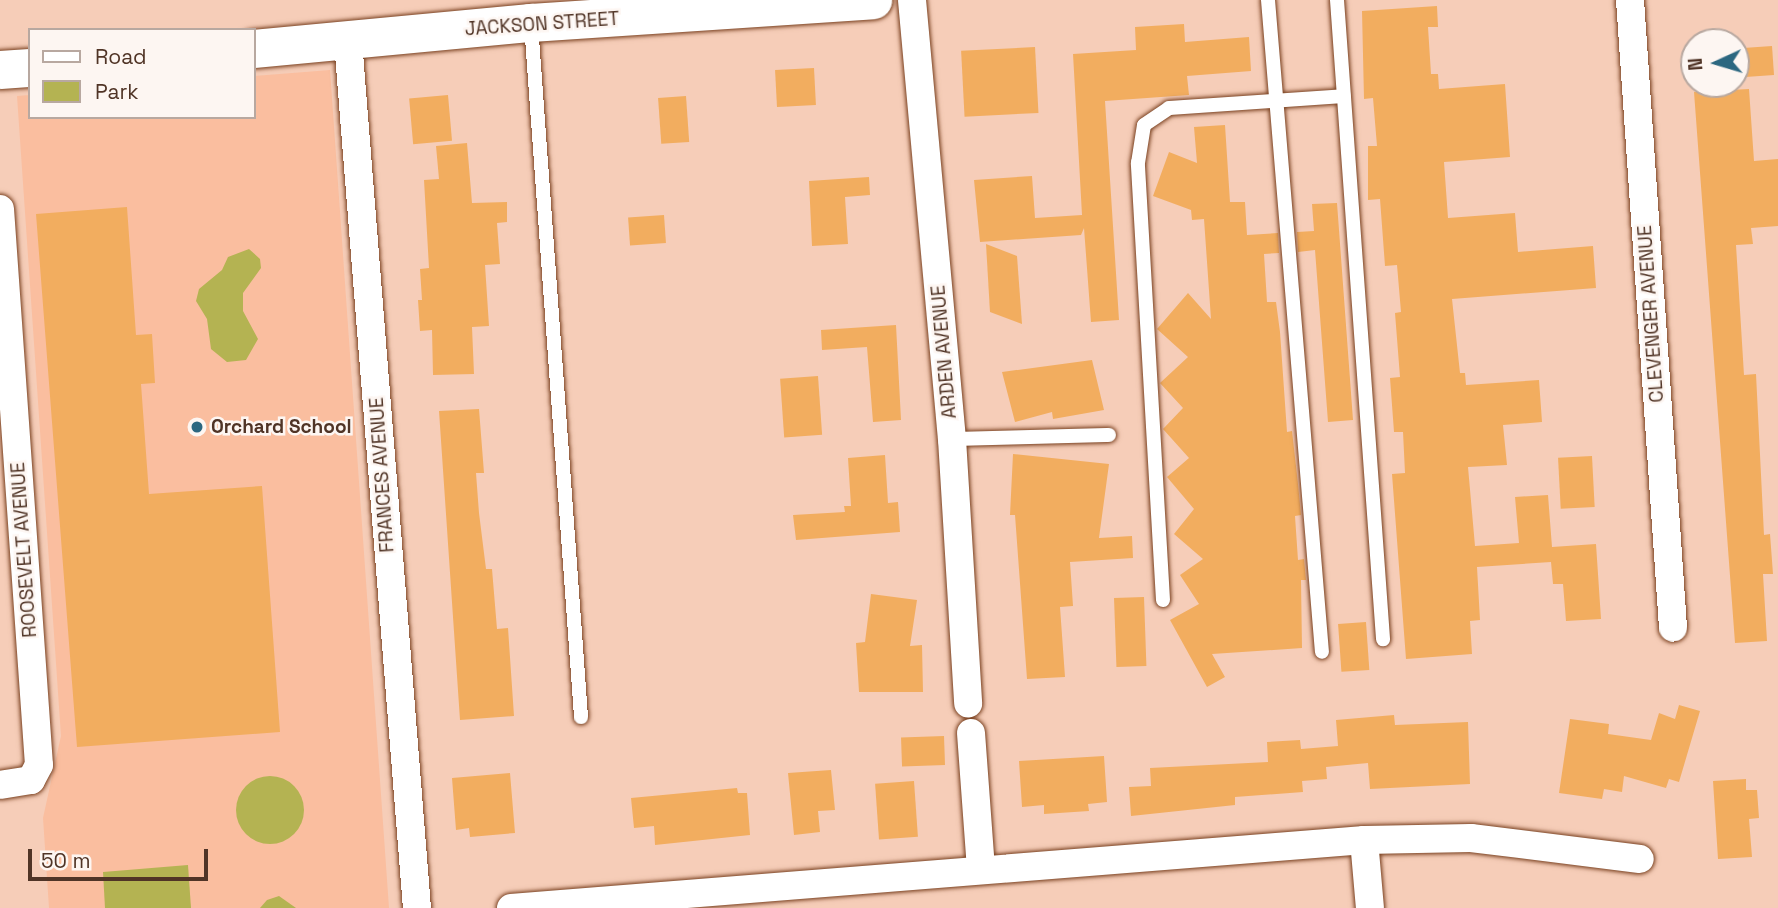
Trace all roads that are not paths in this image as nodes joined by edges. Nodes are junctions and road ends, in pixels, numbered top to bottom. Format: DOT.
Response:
graph roads {
  1 [pos="873,0"];
  2 [pos="912,0"];
  3 [pos="1268,0"];
  4 [pos="1337,0"];
  5 [pos="1630,0"];
  6 [pos="726,6"];
  7 [pos="531,23"];
  8 [pos="348,41"];
  9 [pos="256,49"];
  10 [pos="28,68"];
  11 [pos="0,70"];
  12 [pos="1344,96"];
  13 [pos="1276,101"];
  14 [pos="0,209"];
  15 [pos="1109,435"];
  16 [pos="952,439"];
  17 [pos="1163,600"];
  18 [pos="1673,628"];
  19 [pos="1383,639"];
  20 [pos="1322,652"];
  21 [pos="968,704"];
  22 [pos="581,717"];
  23 [pos="971,733"];
  24 [pos="0,785"];
  25 [pos="1364,840"];
  26 [pos="1640,859"];
  27 [pos="981,869"];
  28 [pos="417,908"];
  29 [pos="510,908"];
  30 [pos="1370,908"];
  1 -- 6 [label="street, JACKSON STREET"];
  2 -- 16 [label="street, ARDEN AVENUE"];
  3 -- 13 [label="lane"];
  4 -- 12 [label="lane"];
  5 -- 18 [label="street, CLEVENGER AVENUE"];
  6 -- 7 [label="street, JACKSON STREET"];
  7 -- 8 [label="street, JACKSON STREET"];
  7 -- 22 [label="lane"];
  8 -- 9 [label="street, JACKSON STREET"];
  8 -- 28 [label="street, FRANCES AVENUE"];
  10 -- 11 [label="street"];
  12 -- 13 [label="lane"];
  12 -- 19 [label="lane"];
  13 -- 17 [label="lane"];
  13 -- 20 [label="lane"];
  14 -- 24 [label="street, ROOSEVELT AVENUE"];
  15 -- 16 [label="lane"];
  16 -- 21 [label="street, ARDEN AVENUE"];
  23 -- 27 [label="street"];
  25 -- 26 [label="street"];
  25 -- 27 [label="street"];
  25 -- 30 [label="street"];
  27 -- 29 [label="street"];
}
